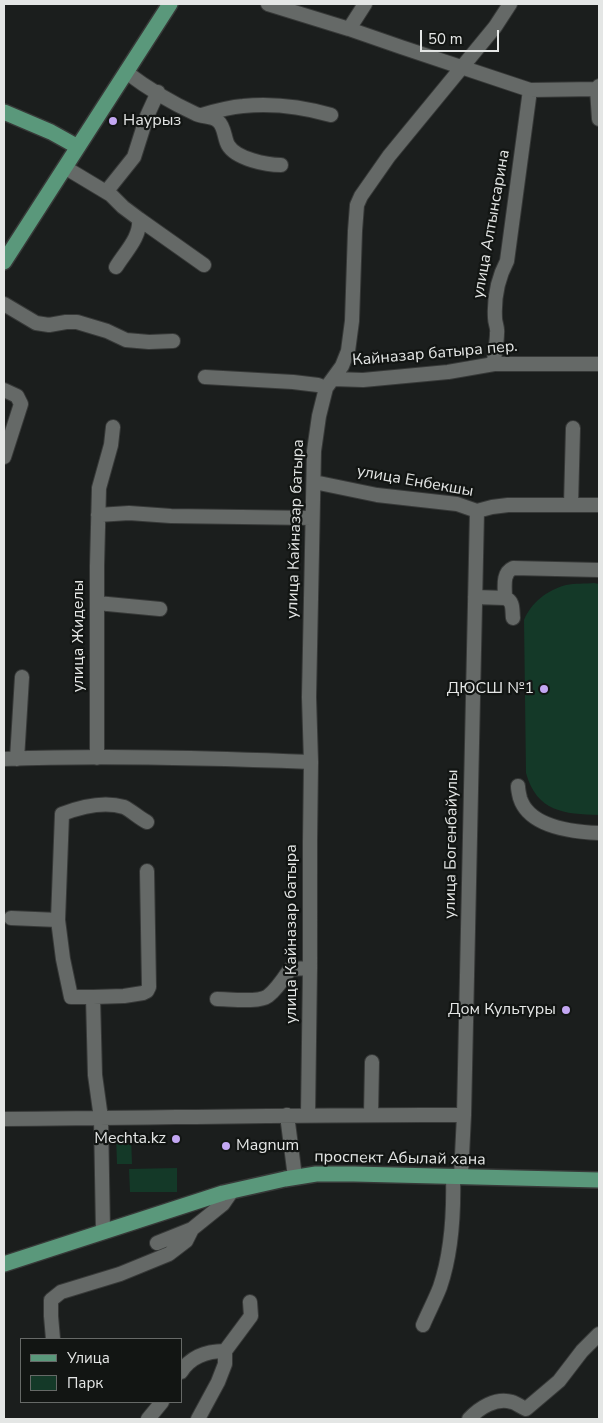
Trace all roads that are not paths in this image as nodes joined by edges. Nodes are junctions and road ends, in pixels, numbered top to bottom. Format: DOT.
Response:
graph roads {
  1 [pos="170,4"];
  2 [pos="268,4"];
  3 [pos="365,4"];
  4 [pos="510,4"];
  5 [pos="349,29"];
  6 [pos="462,67"];
  7 [pos="126,72"];
  8 [pos="598,88"];
  9 [pos="530,90"];
  10 [pos="158,92"];
  11 [pos="4,112"];
  12 [pos="198,115"];
  13 [pos="331,115"];
  14 [pos="599,119"];
  15 [pos="78,147"];
  16 [pos="281,165"];
  17 [pos="66,168"];
  18 [pos="106,192"];
  19 [pos="139,219"];
  20 [pos="4,262"];
  21 [pos="204,265"];
  22 [pos="116,266"];
  23 [pos="4,304"];
  24 [pos="173,342"];
  25 [pos="494,364"];
  26 [pos="599,364"];
  27 [pos="204,377"];
  28 [pos="329,383"];
  29 [pos="4,390"];
  30 [pos="113,426"];
  31 [pos="573,428"];
  32 [pos="4,457"];
  33 [pos="314,482"];
  34 [pos="571,505"];
  35 [pos="599,505"];
  36 [pos="478,511"];
  37 [pos="98,515"];
  38 [pos="312,518"];
  39 [pos="599,570"];
  40 [pos="475,597"];
  41 [pos="505,598"];
  42 [pos="97,603"];
  43 [pos="160,609"];
  44 [pos="513,618"];
  45 [pos="22,678"];
  46 [pos="97,758"];
  47 [pos="10,759"];
  48 [pos="311,762"];
  49 [pos="518,786"];
  50 [pos="147,822"];
  51 [pos="599,833"];
  52 [pos="148,871"];
  53 [pos="11,918"];
  54 [pos="58,920"];
  55 [pos="310,968"];
  56 [pos="93,997"];
  57 [pos="217,999"];
  58 [pos="372,1062"];
  59 [pos="371,1114"];
  60 [pos="287,1115"];
  61 [pos="308,1115"];
  62 [pos="464,1115"];
  63 [pos="4,1118"];
  64 [pos="101,1118"];
  65 [pos="457,1176"];
  66 [pos="295,1177"];
  67 [pos="599,1180"];
  68 [pos="232,1191"];
  69 [pos="192,1229"];
  70 [pos="104,1231"];
  71 [pos="157,1244"];
  72 [pos="4,1264"];
  73 [pos="250,1302"];
  74 [pos="422,1326"];
  75 [pos="599,1334"];
  76 [pos="53,1338"];
  77 [pos="225,1351"];
  78 [pos="182,1371"];
  79 [pos="161,1403"];
  80 [pos="525,1414"];
  81 [pos="148,1419"];
  82 [pos="198,1419"];
  83 [pos="470,1419"];
  1 -- 7 [label="main road"];
  2 -- 5 [label="street"];
  3 -- 5 [label="street"];
  4 -- 6 [label="street, улица Кайназар батыра"];
  5 -- 6 [label="street"];
  6 -- 9 [label="street"];
  6 -- 28 [label="street, улица Кайназар батыра"];
  7 -- 10 [label="street"];
  7 -- 15 [label="main road"];
  8 -- 9 [label="street"];
  8 -- 14 [label="street"];
  9 -- 25 [label="street, улица Алтынсарина"];
  10 -- 12 [label="street"];
  10 -- 18 [label="street"];
  11 -- 15 [label="main road"];
  12 -- 13 [label="street"];
  12 -- 16 [label="street"];
  15 -- 17 [label="main road"];
  17 -- 18 [label="street"];
  17 -- 20 [label="main road"];
  18 -- 19 [label="street"];
  19 -- 21 [label="street"];
  19 -- 22 [label="street"];
  23 -- 24 [label="street"];
  25 -- 26 [label="street, Кайназар батыра пер."];
  25 -- 28 [label="street, Кайназар батыра пер."];
  27 -- 28 [label="street, Кайназар батыра пер."];
  28 -- 33 [label="street, улица Кайназар батыра"];
  29 -- 32 [label="street"];
  30 -- 37 [label="street, улица Жиделы"];
  31 -- 34 [label="street"];
  33 -- 36 [label="street, улица Енбекшы"];
  33 -- 38 [label="street, улица Кайназар батыра"];
  34 -- 35 [label="street, улица Енбекшы"];
  34 -- 36 [label="street, улица Енбекшы"];
  36 -- 40 [label="street, улица Богенбайулы"];
  37 -- 38 [label="street"];
  37 -- 42 [label="street, улица Жиделы"];
  38 -- 48 [label="street, улица Кайназар батыра"];
  39 -- 41 [label="street"];
  40 -- 41 [label="street"];
  40 -- 62 [label="street, улица Богенбайулы"];
  41 -- 44 [label="street"];
  42 -- 43 [label="street"];
  42 -- 46 [label="street, улица Жиделы"];
  45 -- 47 [label="street"];
  46 -- 47 [label="street"];
  46 -- 48 [label="street"];
  48 -- 55 [label="street, улица Кайназар батыра"];
  49 -- 51 [label="street"];
  50 -- 54 [label="street"];
  52 -- 56 [label="street"];
  53 -- 54 [label="street"];
  54 -- 56 [label="street"];
  55 -- 57 [label="street"];
  55 -- 61 [label="street, улица Кайназар батыра"];
  56 -- 64 [label="street"];
  58 -- 59 [label="street"];
  59 -- 61 [label="street"];
  59 -- 62 [label="street"];
  60 -- 61 [label="street"];
  60 -- 64 [label="street"];
  60 -- 66 [label="street"];
  62 -- 65 [label="street, улица Богенбайулы"];
  63 -- 64 [label="street"];
  64 -- 70 [label="street"];
  65 -- 66 [label="main road, проспект Абылай хана"];
  65 -- 67 [label="main road, проспект Абылай хана"];
  65 -- 74 [label="street, улица Богенбайулы"];
  66 -- 68 [label="main road, проспект Абылай хана"];
  68 -- 69 [label="street"];
  68 -- 70 [label="main road, проспект Абылай хана"];
  69 -- 71 [label="street"];
  69 -- 76 [label="street"];
  70 -- 72 [label="main road, проспект Абылай хана"];
  73 -- 77 [label="street"];
  75 -- 80 [label="street"];
  77 -- 78 [label="street"];
  77 -- 82 [label="street"];
  79 -- 81 [label="street"];
  80 -- 83 [label="street"];
}
